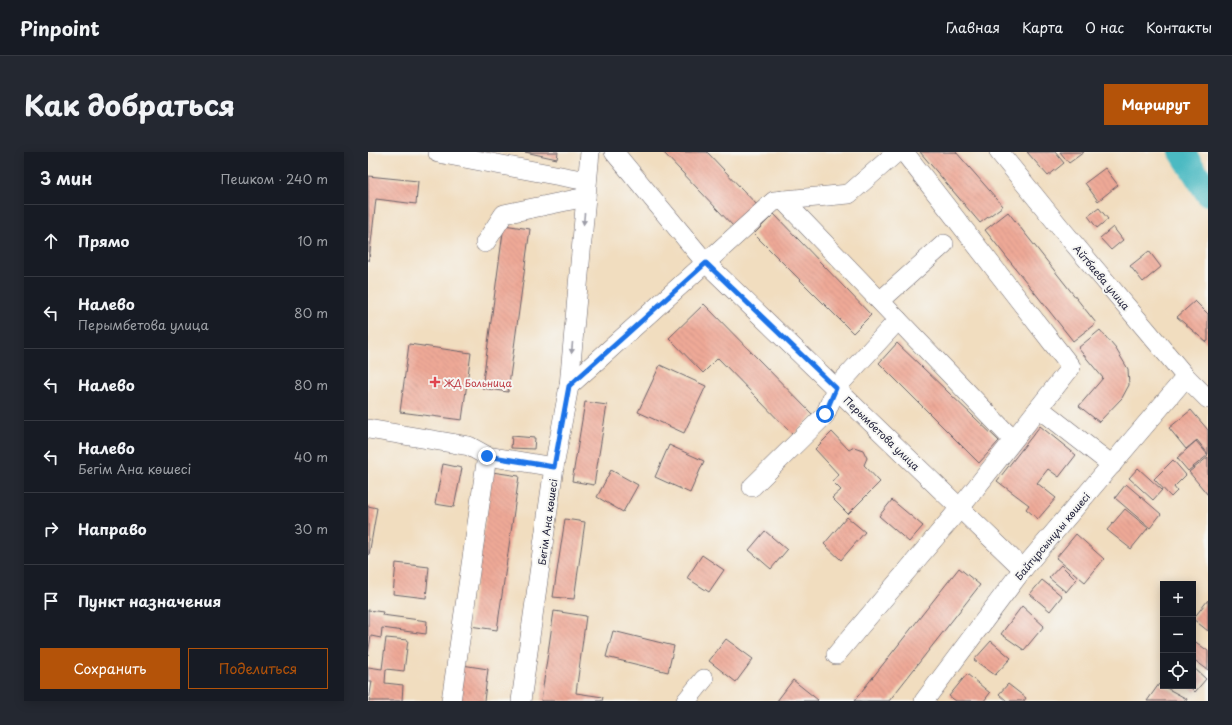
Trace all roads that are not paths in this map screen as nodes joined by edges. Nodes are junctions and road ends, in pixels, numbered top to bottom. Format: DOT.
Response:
graph roads {
  1 [pos="590,152"];
  2 [pos="614,152"];
  3 [pos="897,152"];
  4 [pos="904,152"];
  5 [pos="999,152"];
  6 [pos="438,153"];
  7 [pos="586,189"];
  8 [pos="783,200"];
  9 [pos="486,243"];
  10 [pos="944,244"];
  11 [pos="706,263"];
  12 [pos="880,302"];
  13 [pos="898,320"];
  14 [pos="1186,377"];
  15 [pos="569,386"];
  16 [pos="836,388"];
  17 [pos="1208,399"];
  18 [pos="1039,408"];
  19 [pos="368,430"];
  20 [pos="1013,440"];
  21 [pos="487,456"];
  22 [pos="1112,465"];
  23 [pos="554,467"];
  24 [pos="752,487"];
  25 [pos="960,508"];
  26 [pos="1023,569"];
  27 [pos="836,655"];
  28 [pos="704,679"];
  29 [pos="451,701"];
  30 [pos="521,701"];
  31 [pos="686,701"];
  32 [pos="924,701"];
  1 -- 7 [label="street, Бегім Ана көшесі"];
  2 -- 11 [label="street, Перымбетова улица"];
  3 -- 8 [label="street"];
  4 -- 18 [label="street"];
  5 -- 14 [label="street, Айтбаева улица"];
  6 -- 7 [label="street"];
  7 -- 9 [label="street"];
  7 -- 15 [label="street, Бегім Ана көшесі, one-way"];
  8 -- 11 [label="street"];
  8 -- 12 [label="street"];
  10 -- 12 [label="street"];
  11 -- 15 [label="street"];
  11 -- 16 [label="street, Перымбетова улица"];
  12 -- 13 [label="street"];
  13 -- 16 [label="street"];
  13 -- 20 [label="street"];
  14 -- 17 [label="street, Айтбаева улица"];
  14 -- 22 [label="street, Байтұрсынұлы көшесі"];
  15 -- 23 [label="street, Бегім Ана көшесі"];
  16 -- 24 [label="street"];
  16 -- 25 [label="street, Перымбетова улица"];
  18 -- 20 [label="street"];
  18 -- 22 [label="street"];
  19 -- 21 [label="street"];
  20 -- 25 [label="street"];
  21 -- 23 [label="street"];
  21 -- 29 [label="street"];
  22 -- 26 [label="street, Байтұрсынұлы көшесі"];
  23 -- 30 [label="street, Бегім Ана көшесі"];
  25 -- 26 [label="street, Перымбетова улица"];
  25 -- 27 [label="street"];
  26 -- 32 [label="street, Байтұрсынұлы көшесі"];
  28 -- 31 [label="street"];
}
